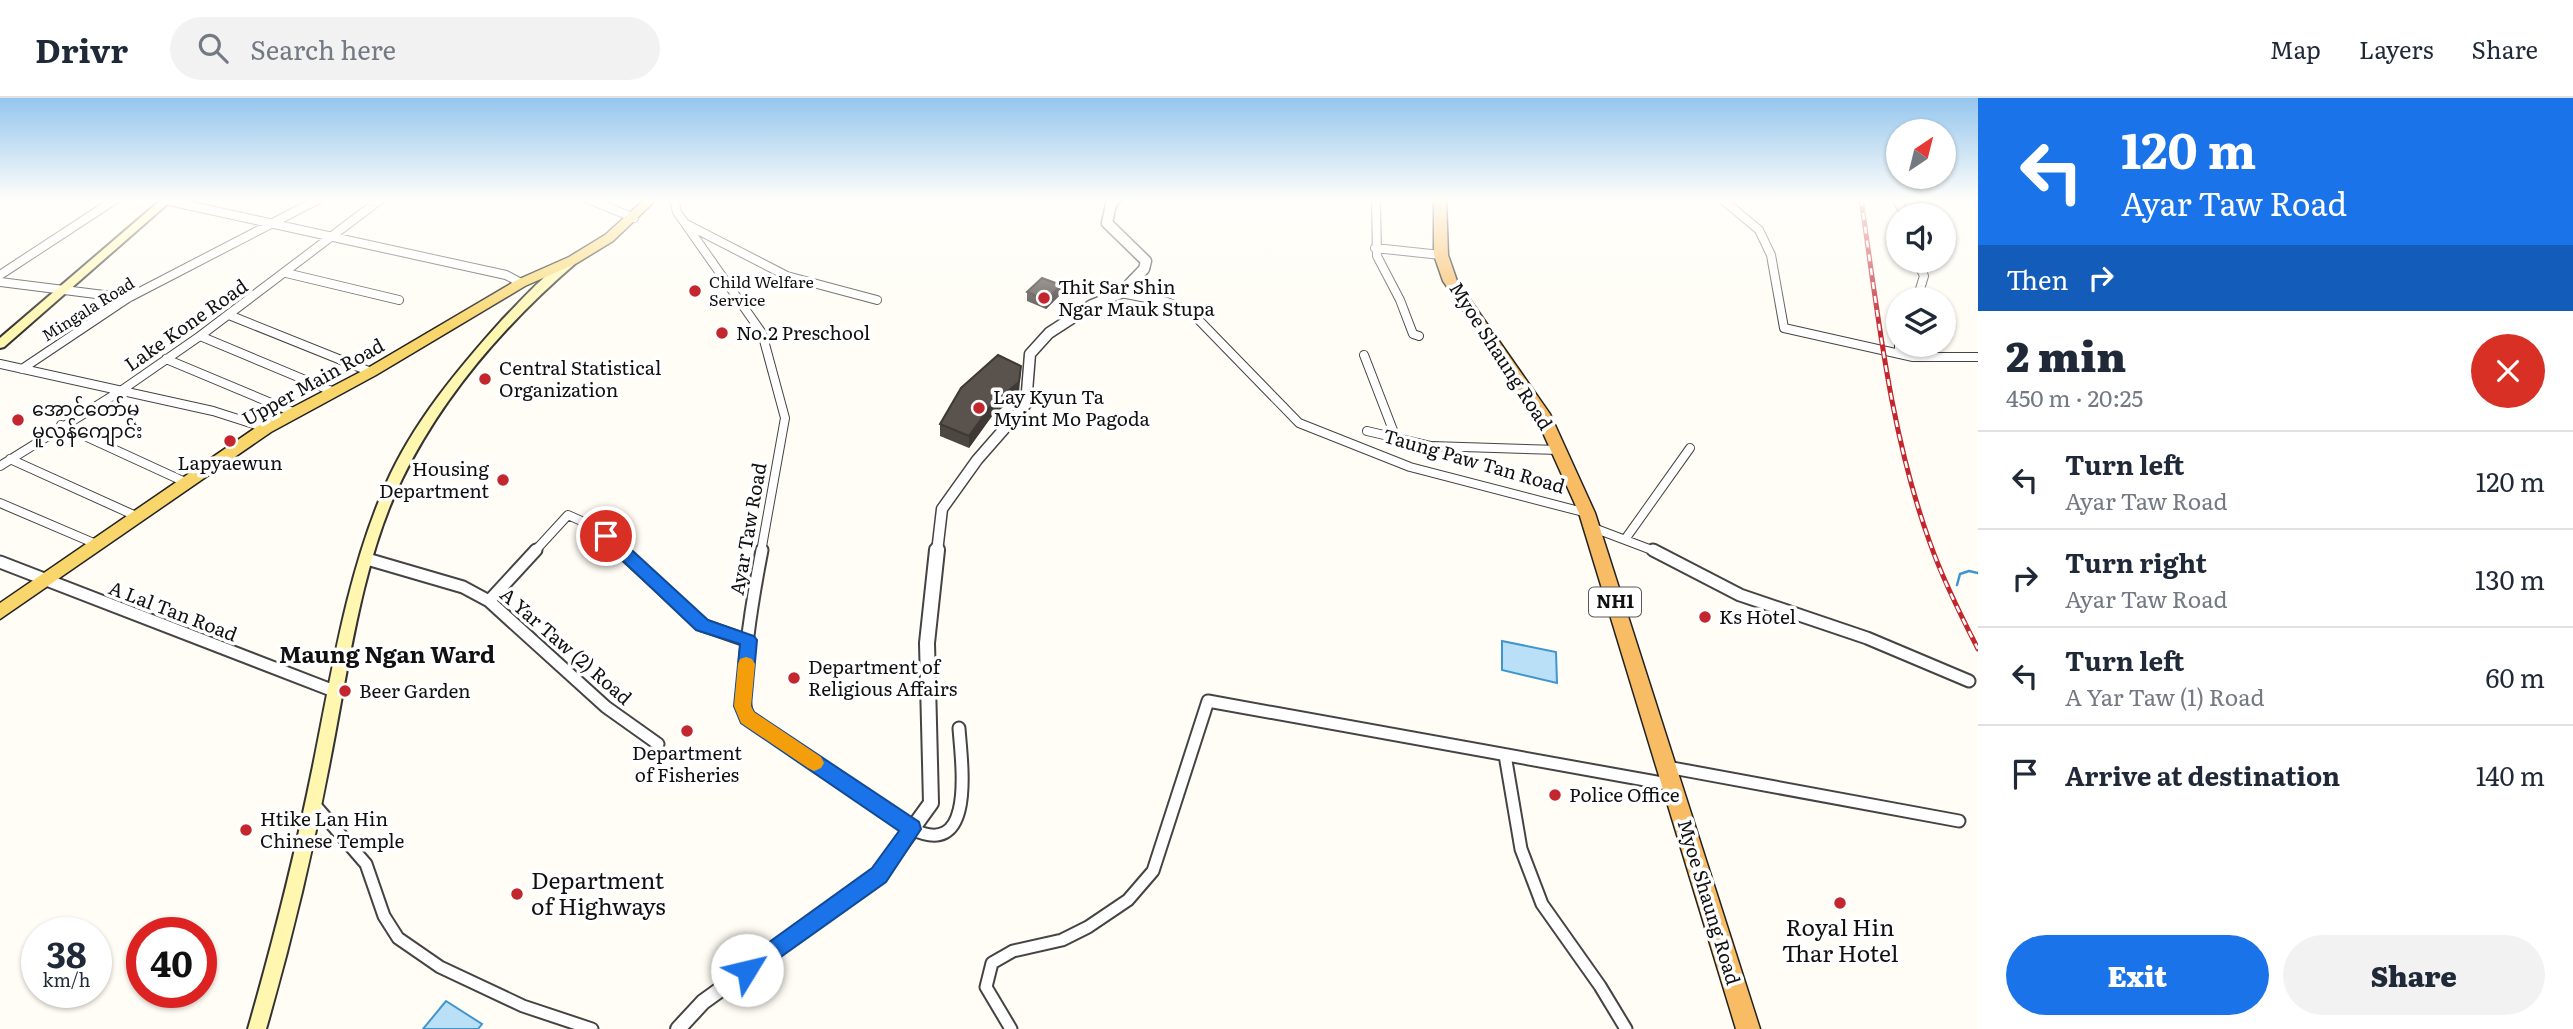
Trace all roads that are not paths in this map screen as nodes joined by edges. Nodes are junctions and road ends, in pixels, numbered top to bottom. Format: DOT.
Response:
graph roads {
  1 [pos="50,242"];
  2 [pos="115,242"];
  3 [pos="238,242"];
  4 [pos="323,242"];
  5 [pos="360,242"];
  6 [pos="602,242"];
  7 [pos="699,242"];
  8 [pos="723,242"];
  9 [pos="1127,242"];
  10 [pos="1375,242"];
  11 [pos="1441,242"];
  12 [pos="1764,242"];
  13 [pos="1375,248"];
  14 [pos="1441,255"];
  15 [pos="573,260"];
  16 [pos="286,273"];
  17 [pos="0,275"];
  18 [pos="0,282"];
  19 [pos="521,283"];
  20 [pos="62,289"];
  21 [pos="1121,293"];
  22 [pos="128,298"];
  23 [pos="399,300"];
  24 [pos="877,300"];
  25 [pos="229,315"];
  26 [pos="200,336"];
  27 [pos="1419,336"];
  28 [pos="0,344"];
  29 [pos="1886,351"];
  30 [pos="1364,355"];
  31 [pos="1956,356"];
  32 [pos="1978,357"];
  33 [pos="166,359"];
  34 [pos="0,364"];
  35 [pos="22,369"];
  36 [pos="371,372"];
  37 [pos="122,390"];
  38 [pos="334,392"];
  39 [pos="295,413"];
  40 [pos="61,425"];
  41 [pos="266,428"];
  42 [pos="1367,430"];
  43 [pos="1396,438"];
  44 [pos="1690,448"];
  45 [pos="1560,450"];
  46 [pos="10,459"];
  47 [pos="0,466"];
  48 [pos="186,482"];
  49 [pos="0,503"];
  50 [pos="136,516"];
  51 [pos="1589,520"];
  52 [pos="1626,538"];
  53 [pos="96,544"];
  54 [pos="367,559"];
  55 [pos="0,562"];
  56 [pos="44,580"];
  57 [pos="489,601"];
  58 [pos="0,611"];
  59 [pos="748,640"];
  60 [pos="1969,681"];
  61 [pos="334,691"];
  62 [pos="959,728"];
  63 [pos="658,744"];
  64 [pos="1505,755"];
  65 [pos="1667,767"];
  66 [pos="1673,785"];
  67 [pos="314,804"];
  68 [pos="1959,821"];
  69 [pos="912,829"];
  70 [pos="257,1029"];
  71 [pos="592,1029"];
  72 [pos="678,1029"];
  73 [pos="1011,1029"];
  74 [pos="1626,1029"];
  75 [pos="1748,1029"];
  1 -- 17 [label="street"];
  2 -- 20 [label="main road"];
  3 -- 22 [label="street, Mingala Road"];
  4 -- 16 [label="street, Lake Kone Road"];
  5 -- 19 [label="street"];
  6 -- 15 [label="main road, Upper Main Road"];
  7 -- 59 [label="street, Ayar Taw Road"];
  8 -- 24 [label="street"];
  9 -- 21 [label="street"];
  10 -- 13 [label="street"];
  11 -- 14 [label="highway, Myoe Shaung Road / NH1"];
  12 -- 29 [label="street"];
  13 -- 14 [label="street"];
  13 -- 27 [label="street"];
  14 -- 45 [label="highway, Myoe Shaung Road / NH1"];
  15 -- 19 [label="main road, Upper Main Road"];
  15 -- 54 [label="main road"];
  16 -- 23 [label="street"];
  16 -- 25 [label="street, Lake Kone Road"];
  18 -- 20 [label="street"];
  19 -- 36 [label="main road, Upper Main Road"];
  20 -- 22 [label="street"];
  20 -- 28 [label="main road"];
  21 -- 51 [label="street, Taung Paw Tan Road"];
  21 -- 69 [label="street"];
  22 -- 35 [label="street, Mingala Road"];
  25 -- 26 [label="street, Lake Kone Road"];
  25 -- 36 [label="street"];
  26 -- 33 [label="street, Lake Kone Road"];
  26 -- 38 [label="street"];
  30 -- 43 [label="street"];
  31 -- 32 [label="street"];
  33 -- 37 [label="street, Lake Kone Road"];
  33 -- 39 [label="street"];
  34 -- 35 [label="street"];
  35 -- 37 [label="street"];
  36 -- 38 [label="main road, Upper Main Road"];
  37 -- 40 [label="street, Lake Kone Road"];
  37 -- 41 [label="street"];
  38 -- 39 [label="main road, Upper Main Road"];
  39 -- 41 [label="main road, Upper Main Road"];
  40 -- 46 [label="street, Lake Kone Road"];
  40 -- 48 [label="street"];
  41 -- 48 [label="main road, Upper Main Road"];
  42 -- 43 [label="street"];
  43 -- 45 [label="street"];
  44 -- 52 [label="street"];
  45 -- 51 [label="highway, Myoe Shaung Road / NH1"];
  46 -- 47 [label="street, Lake Kone Road"];
  46 -- 50 [label="street"];
  48 -- 50 [label="main road, Upper Main Road"];
  49 -- 53 [label="street"];
  50 -- 53 [label="main road, Upper Main Road"];
  51 -- 52 [label="street, Taung Paw Tan Road"];
  51 -- 65 [label="highway, Myoe Shaung Road / NH1"];
  52 -- 60 [label="street, Taung Paw Tan Road"];
  53 -- 56 [label="main road, Upper Main Road"];
  54 -- 57 [label="street, A Yar Taw (2) Road"];
  54 -- 61 [label="main road"];
  55 -- 56 [label="street, A Lal Tan Road"];
  56 -- 58 [label="main road, Upper Main Road"];
  56 -- 61 [label="street, A Lal Tan Road"];
  57 -- 59 [label="street"];
  57 -- 63 [label="street, A Yar Taw (2) Road"];
  59 -- 69 [label="street, Ayar Taw Road"];
  61 -- 67 [label="main road"];
  62 -- 69 [label="street, Ayar Taw Road"];
  64 -- 66 [label="street"];
  64 -- 73 [label="street"];
  64 -- 74 [label="street"];
  65 -- 66 [label="highway, Myoe Shaung Road / NH1"];
  65 -- 68 [label="street"];
  66 -- 75 [label="highway, Myoe Shaung Road / NH1"];
  67 -- 70 [label="main road"];
  67 -- 71 [label="street"];
  69 -- 72 [label="street"];
}
